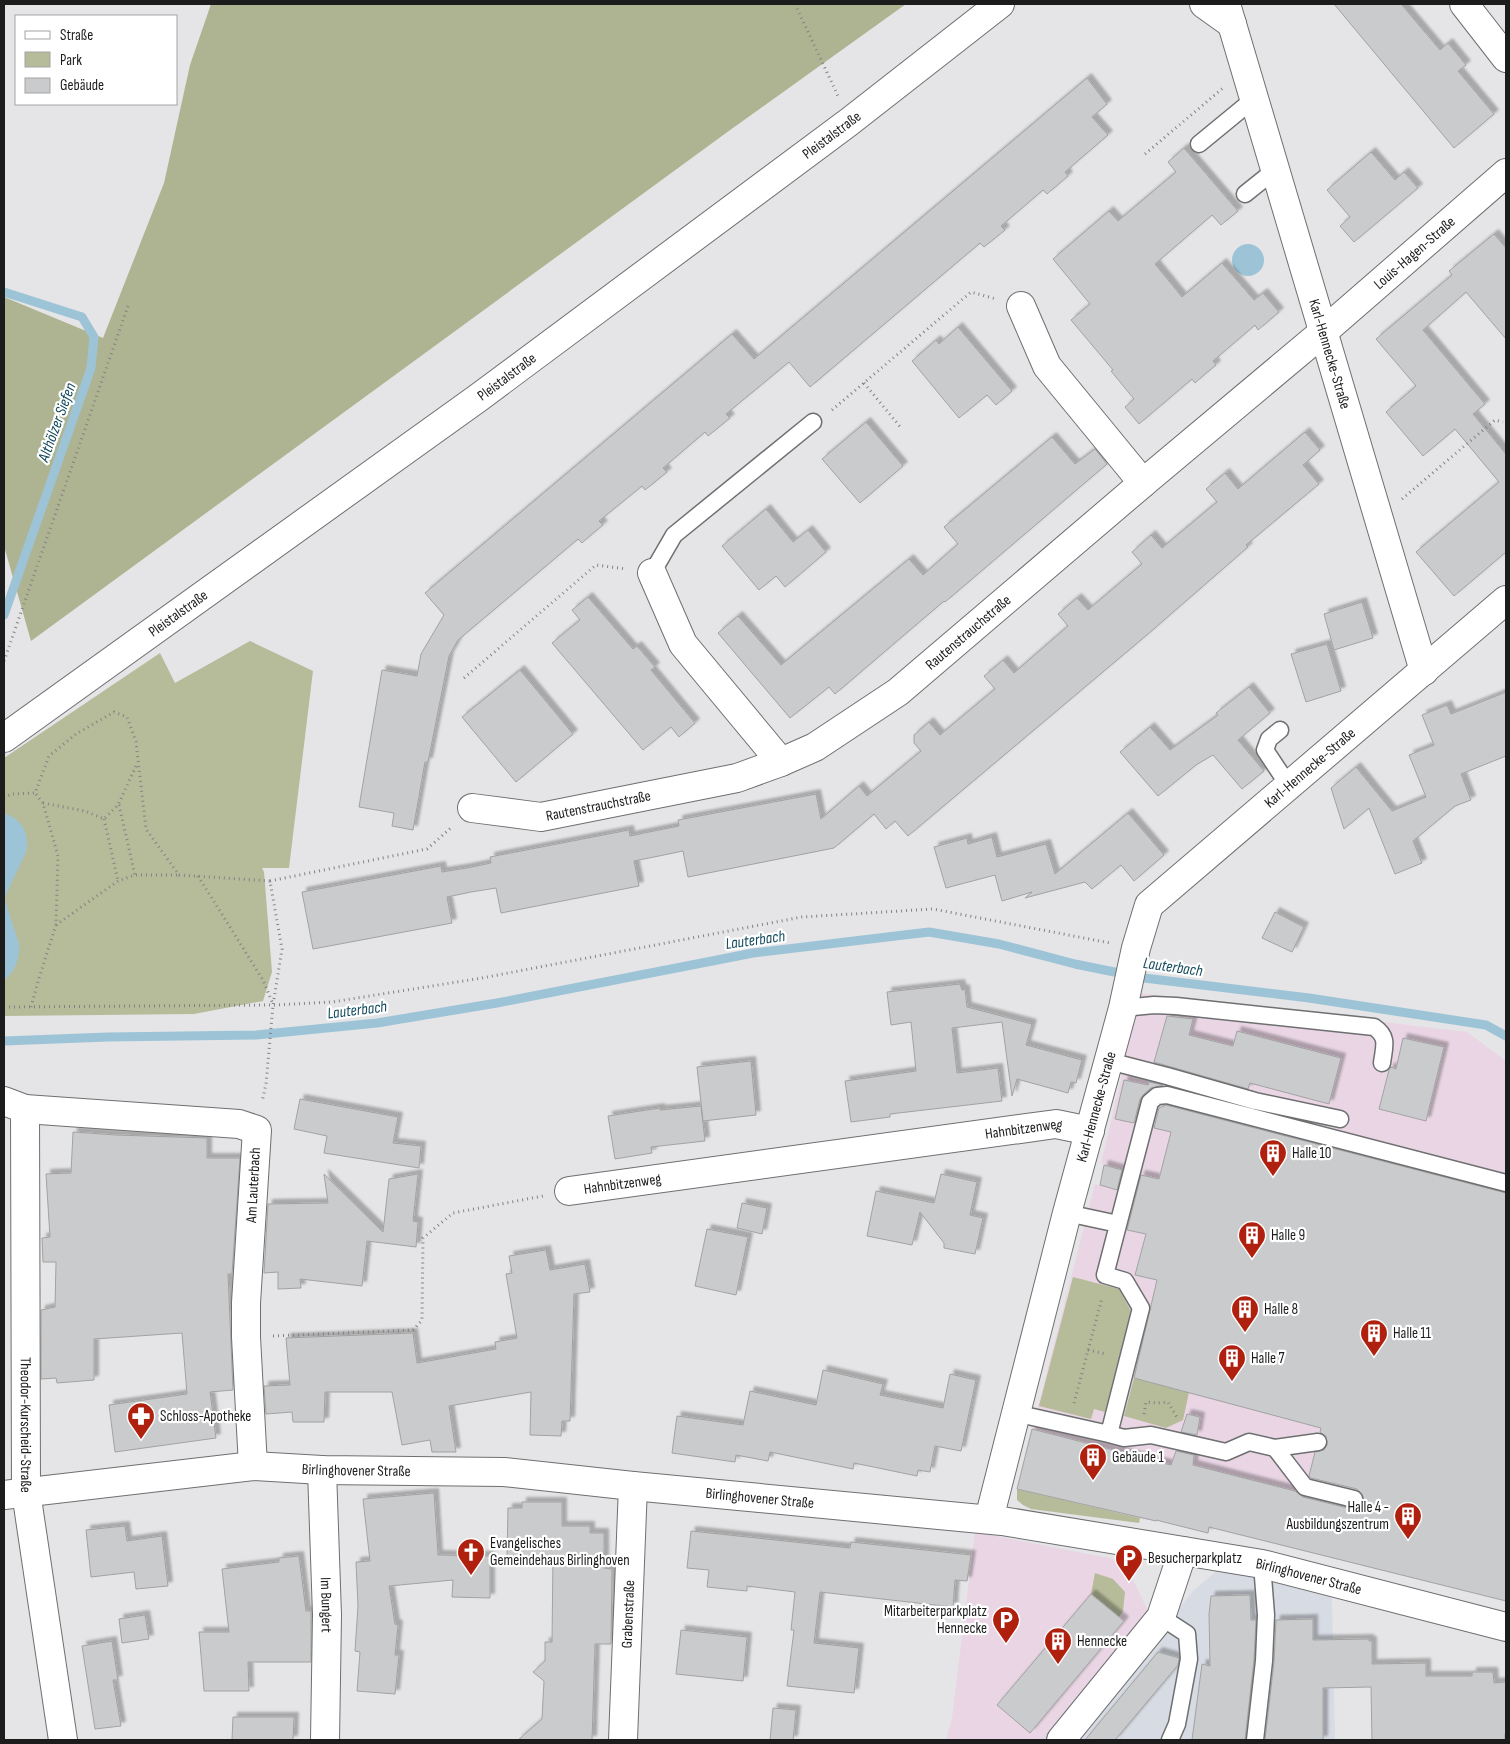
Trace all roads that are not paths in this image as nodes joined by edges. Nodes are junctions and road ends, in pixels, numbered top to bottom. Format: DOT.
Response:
graph roads {
  1 [pos="1000,4"];
  2 [pos="1204,4"];
  3 [pos="1464,4"];
  4 [pos="1229,14"];
  5 [pos="1506,58"];
  6 [pos="1255,98"];
  7 [pos="1200,144"];
  8 [pos="1275,170"];
  9 [pos="1506,173"];
  10 [pos="1245,194"];
  11 [pos="1021,306"];
  12 [pos="1322,333"];
  13 [pos="813,422"];
  14 [pos="1143,484"];
  15 [pos="652,573"];
  16 [pos="1506,600"];
  17 [pos="1424,671"];
  18 [pos="1280,730"];
  19 [pos="4,738"];
  20 [pos="781,762"];
  21 [pos="1289,786"];
  22 [pos="472,808"];
  23 [pos="1124,999"];
  24 [pos="1109,1062"];
  25 [pos="1382,1063"];
  26 [pos="14,1105"];
  27 [pos="1340,1119"];
  28 [pos="1090,1131"];
  29 [pos="1506,1183"];
  30 [pos="568,1191"];
  31 [pos="1067,1213"];
  32 [pos="1118,1224"];
  33 [pos="1015,1413"];
  34 [pos="1108,1434"];
  35 [pos="1318,1442"];
  36 [pos="1275,1448"];
  37 [pos="253,1466"];
  38 [pos="322,1470"];
  39 [pos="633,1486"];
  40 [pos="15,1494"];
  41 [pos="1354,1499"];
  42 [pos="989,1519"];
  43 [pos="1183,1551"];
  44 [pos="1262,1564"];
  45 [pos="1161,1617"];
  46 [pos="1506,1627"];
  47 [pos="62,1740"];
  48 [pos="325,1740"];
  49 [pos="623,1740"];
  50 [pos="1061,1740"];
  51 [pos="1170,1740"];
  52 [pos="1255,1740"];
  1 -- 19 [label="street, Pleistalstraße"];
  2 -- 4 [label="street"];
  3 -- 5 [label="street"];
  4 -- 6 [label="street, Karl-Hennecke-Straße"];
  6 -- 7 [label="lane"];
  6 -- 8 [label="street, Karl-Hennecke-Straße"];
  8 -- 10 [label="lane"];
  8 -- 12 [label="street, Karl-Hennecke-Straße"];
  9 -- 12 [label="street, Louis-Hagen-Straße"];
  11 -- 14 [label="street"];
  12 -- 14 [label="street, Rautenstrauchstraße"];
  12 -- 17 [label="street, Karl-Hennecke-Straße"];
  13 -- 15 [label="lane"];
  14 -- 20 [label="street, Rautenstrauchstraße"];
  15 -- 20 [label="street"];
  16 -- 17 [label="street"];
  17 -- 21 [label="street, Karl-Hennecke-Straße"];
  18 -- 21 [label="lane"];
  20 -- 22 [label="street, Rautenstrauchstraße"];
  21 -- 23 [label="street, Karl-Hennecke-Straße"];
  23 -- 24 [label="street, Karl-Hennecke-Straße"];
  23 -- 25 [label="lane"];
  24 -- 27 [label="lane"];
  24 -- 28 [label="street, Karl-Hennecke-Straße"];
  26 -- 37 [label="street, Am Lauterbach"];
  26 -- 40 [label="street, Theodor-Kurscheid-Straße"];
  28 -- 30 [label="street, Hahnbitzenweg"];
  28 -- 31 [label="street, Karl-Hennecke-Straße"];
  29 -- 32 [label="lane"];
  31 -- 32 [label="lane"];
  31 -- 33 [label="street, Karl-Hennecke-Straße"];
  32 -- 34 [label="lane"];
  33 -- 34 [label="lane"];
  33 -- 42 [label="street, Karl-Hennecke-Straße"];
  34 -- 36 [label="lane"];
  35 -- 36 [label="lane"];
  36 -- 41 [label="lane"];
  37 -- 38 [label="street, Birlinghovener Straße"];
  37 -- 40 [label="street, Birlinghovener Straße"];
  38 -- 39 [label="street, Birlinghovener Straße"];
  38 -- 48 [label="street, Im Bungert"];
  39 -- 42 [label="street, Birlinghovener Straße"];
  39 -- 49 [label="street, Grabenstraße"];
  40 -- 47 [label="street, Theodor-Kurscheid-Straße"];
  42 -- 43 [label="street, Birlinghovener Straße"];
  43 -- 44 [label="street, Birlinghovener Straße"];
  43 -- 45 [label="street"];
  44 -- 46 [label="street, Birlinghovener Straße"];
  44 -- 52 [label="lane"];
  45 -- 50 [label="street"];
  45 -- 51 [label="lane"];
}
